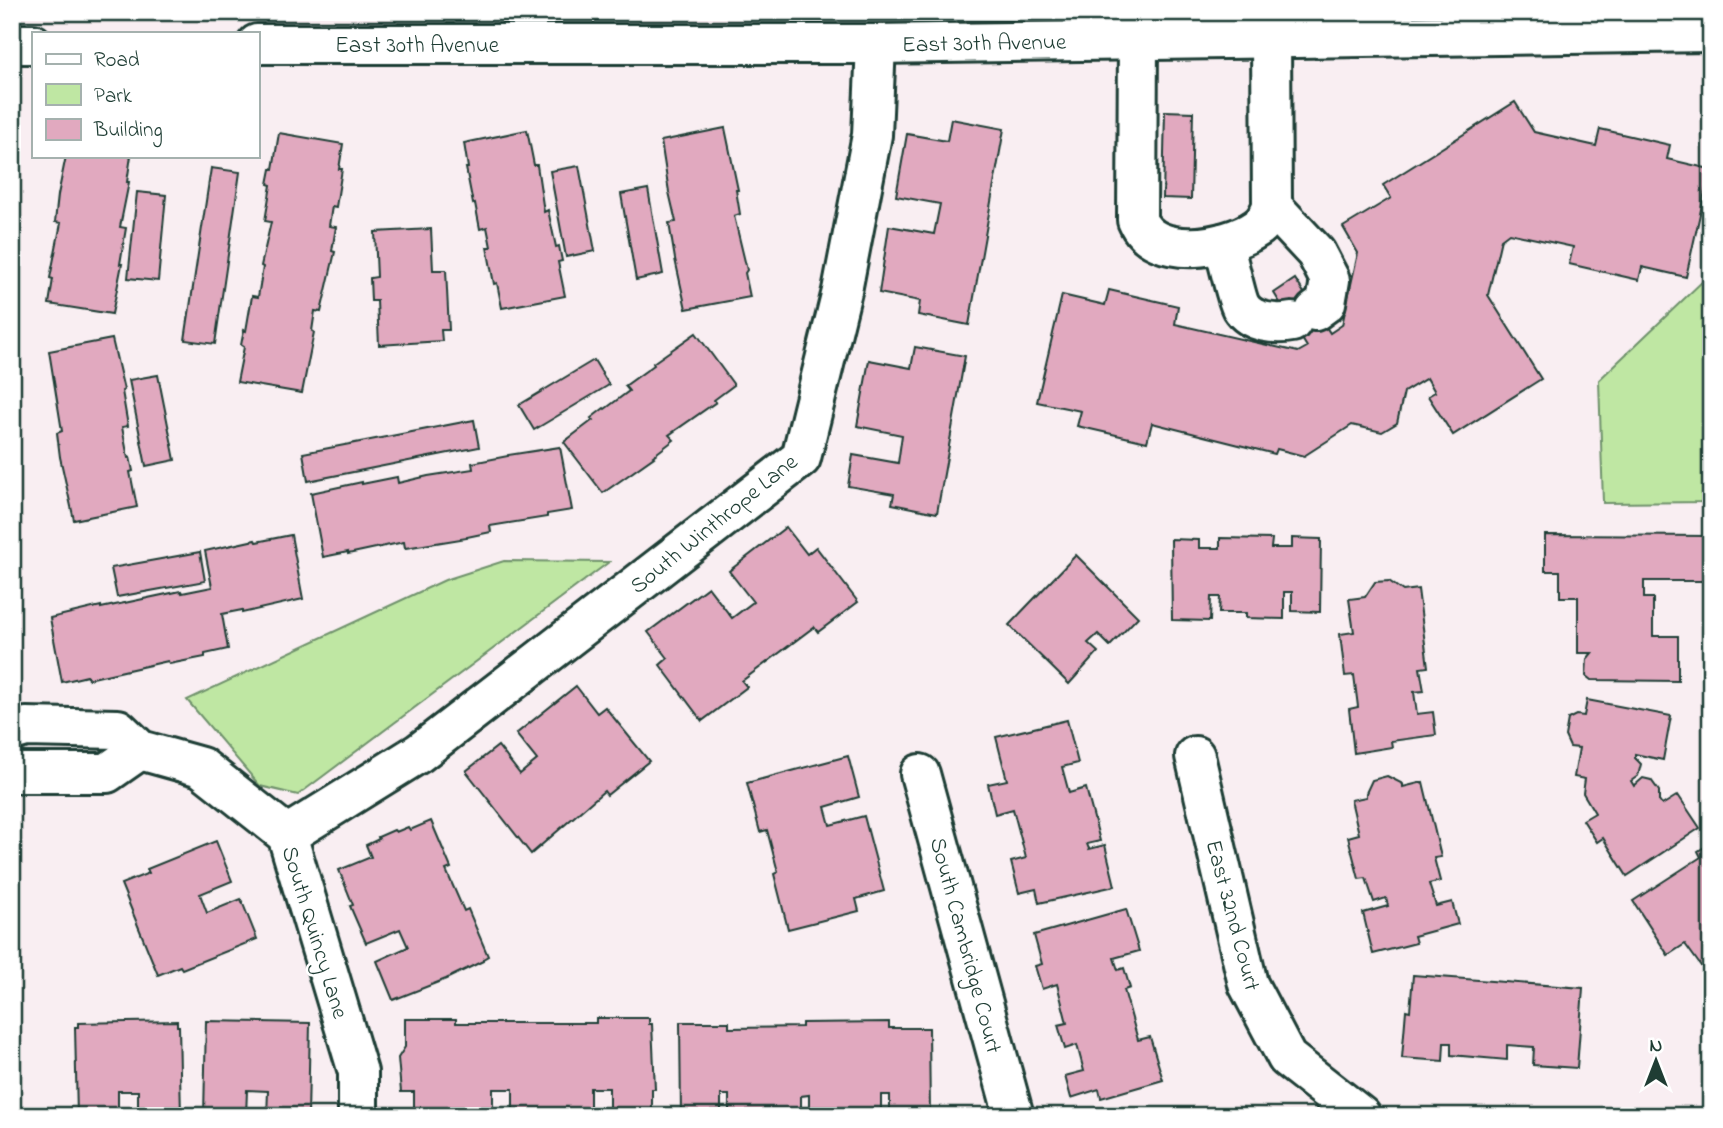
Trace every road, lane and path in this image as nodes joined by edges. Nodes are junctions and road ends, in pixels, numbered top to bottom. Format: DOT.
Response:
graph roads {
  1 [pos="979,27"];
  2 [pos="1251,30"];
  3 [pos="1711,33"];
  4 [pos="1138,40"];
  5 [pos="12,44"];
  6 [pos="32,44"];
  7 [pos="259,44"];
  8 [pos="876,44"];
  9 [pos="1272,206"];
  10 [pos="1223,243"];
  11 [pos="12,731"];
  12 [pos="140,750"];
  13 [pos="1195,756"];
  14 [pos="12,773"];
  15 [pos="920,774"];
  16 [pos="287,835"];
  17 [pos="358,1116"];
  18 [pos="1014,1116"];
  19 [pos="1361,1116"];
  1 -- 4 [label="street, East 30th Avenue"];
  1 -- 8 [label="street, East 30th Avenue"];
  2 -- 3 [label="street, East 30th Avenue"];
  2 -- 4 [label="street, East 30th Avenue"];
  2 -- 9 [label="street"];
  4 -- 10 [label="street"];
  5 -- 6 [label="street"];
  7 -- 8 [label="street, East 30th Avenue"];
  8 -- 16 [label="street, South Winthrope Lane"];
  9 -- 10 [label="street"];
  9 -- 10 [label="street"];
  11 -- 12 [label="street, South Quincy Lane"];
  12 -- 14 [label="street"];
  12 -- 16 [label="street, South Quincy Lane"];
  13 -- 19 [label="street, East 32nd Court"];
  15 -- 18 [label="street, South Cambridge Court"];
  16 -- 17 [label="street, South Quincy Lane"];
}
